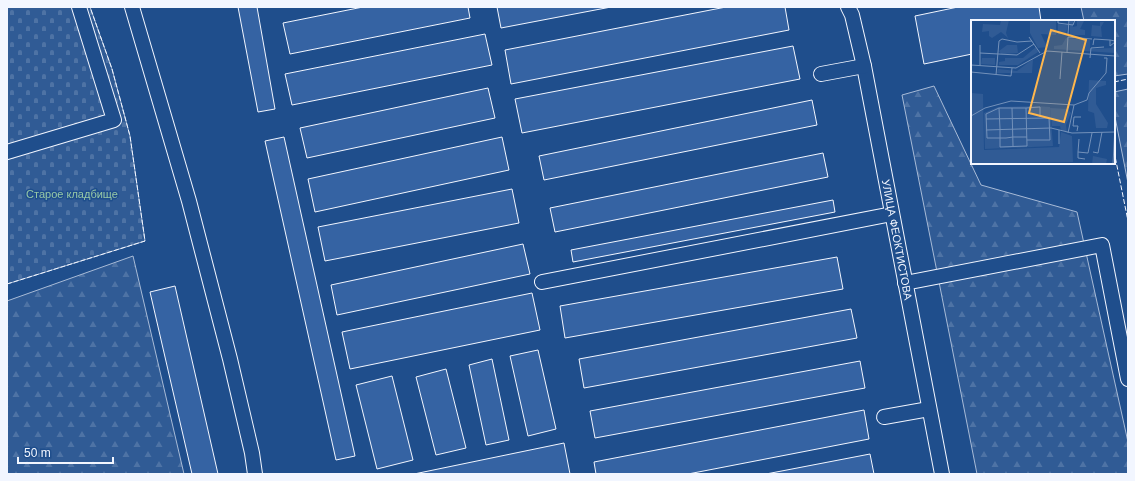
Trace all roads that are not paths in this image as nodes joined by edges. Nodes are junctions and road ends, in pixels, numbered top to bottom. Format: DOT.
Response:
graph roads {
  1 [pos="79,7"];
  2 [pos="132,7"];
  3 [pos="848,7"];
  4 [pos="864,66"];
  5 [pos="821,74"];
  6 [pos="7,152"];
  7 [pos="892,214"];
  8 [pos="542,282"];
  9 [pos="905,283"];
  10 [pos="1128,379"];
  11 [pos="929,409"];
  12 [pos="884,417"];
  13 [pos="255,474"];
  14 [pos="942,474"];
  1 -- 6 [label="street"];
  2 -- 13 [label="street"];
  3 -- 4 [label="street, УЛИЦА ФЕОКТИСТОВА"];
  4 -- 5 [label="street"];
  4 -- 7 [label="street, УЛИЦА ФЕОКТИСТОВА"];
  7 -- 8 [label="street"];
  7 -- 9 [label="street, УЛИЦА ФЕОКТИСТОВА"];
  9 -- 10 [label="street"];
  9 -- 11 [label="street, УЛИЦА ФЕОКТИСТОВА"];
  11 -- 12 [label="street"];
  11 -- 14 [label="street, УЛИЦА ФЕОКТИСТОВА"];
}
